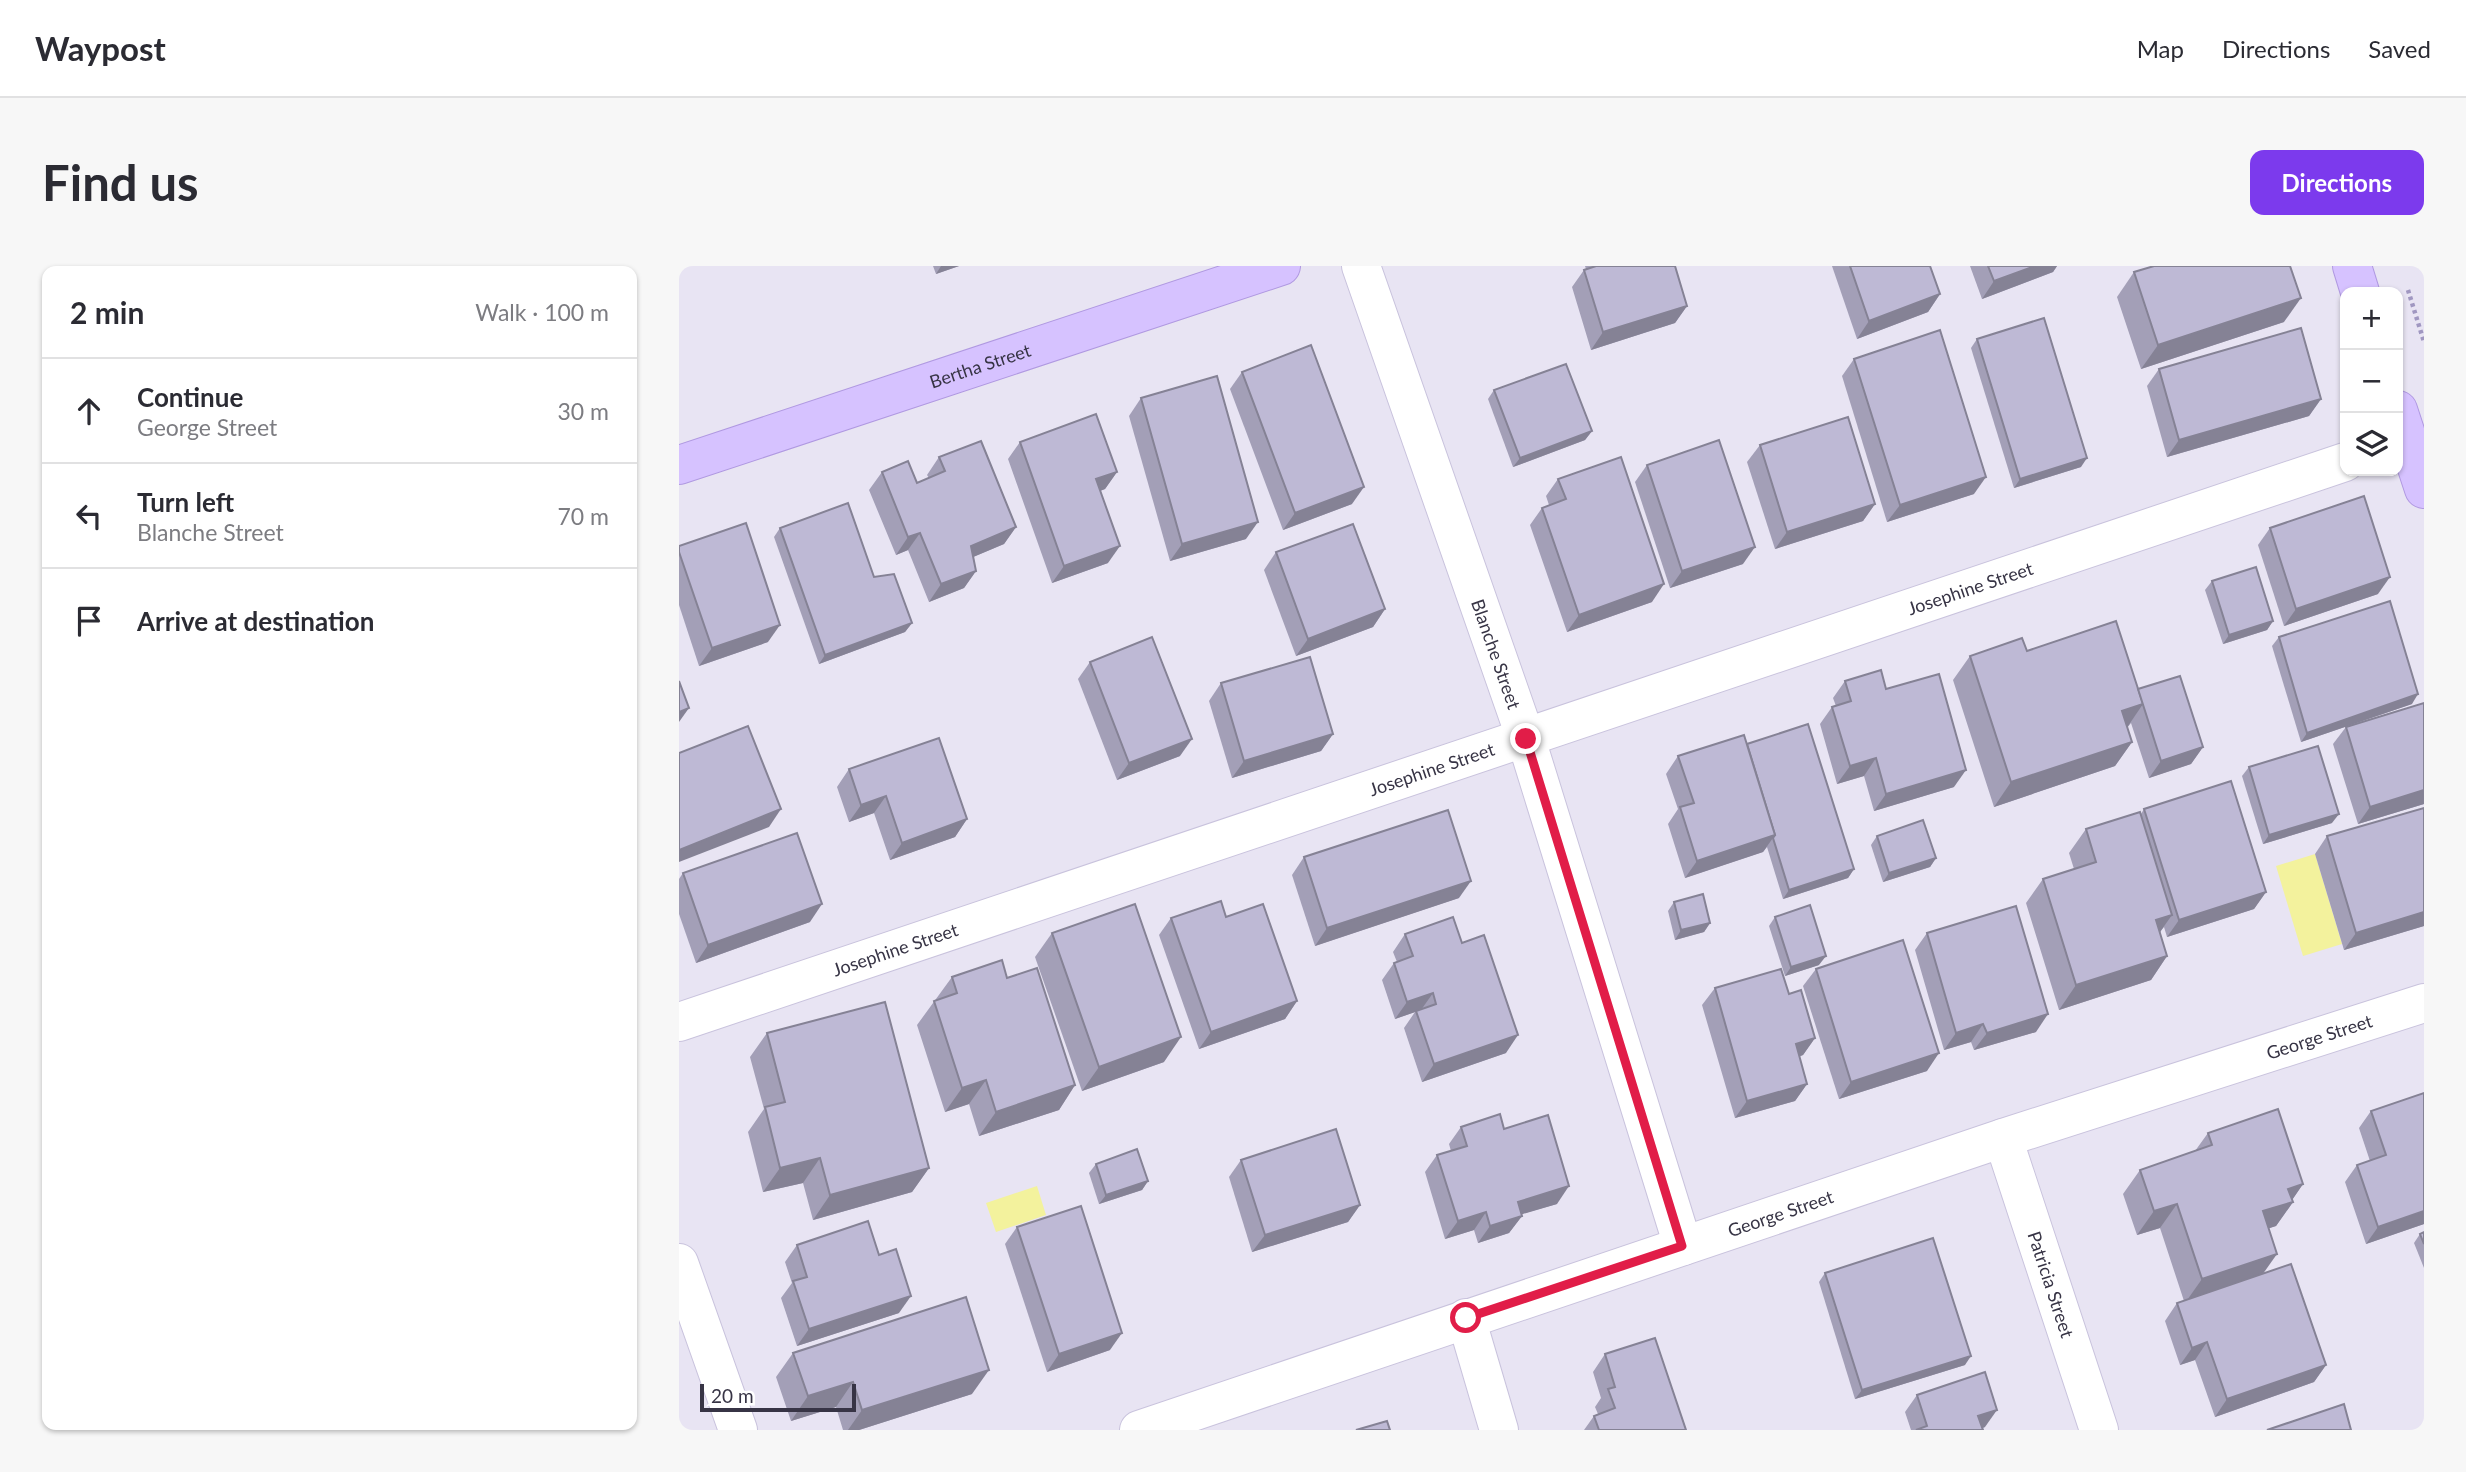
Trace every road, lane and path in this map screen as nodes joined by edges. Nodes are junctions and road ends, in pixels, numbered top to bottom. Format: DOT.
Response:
graph roads {
  1 [pos="1281,266"];
  2 [pos="1361,266"];
  3 [pos="2351,266"];
  4 [pos="2404,279"];
  5 [pos="2358,287"];
  6 [pos="2424,342"];
  7 [pos="2403,437"];
  8 [pos="2340,464"];
  9 [pos="679,465"];
  10 [pos="2424,489"];
  11 [pos="1526,739"];
  12 [pos="2424,1003"];
  13 [pos="679,1022"];
  14 [pos="2003,1138"];
  15 [pos="1682,1246"];
  16 [pos="679,1263"];
  17 [pos="1466,1318"];
  18 [pos="738,1430"];
  19 [pos="1139,1430"];
  20 [pos="1499,1430"];
  21 [pos="2099,1430"];
  1 -- 9 [label="main road, Bertha Street"];
  2 -- 11 [label="street, Blanche Street"];
  3 -- 5 [label="main road"];
  4 -- 6 [label="path"];
  7 -- 10 [label="main road"];
  8 -- 11 [label="street, Josephine Street"];
  11 -- 13 [label="street, Josephine Street"];
  11 -- 15 [label="street, Blanche Street"];
  12 -- 14 [label="street, George Street"];
  14 -- 15 [label="street, George Street"];
  14 -- 21 [label="street, Patricia Street"];
  15 -- 17 [label="street, George Street"];
  16 -- 18 [label="street"];
  17 -- 19 [label="street, George Street"];
  17 -- 20 [label="street"];
}
